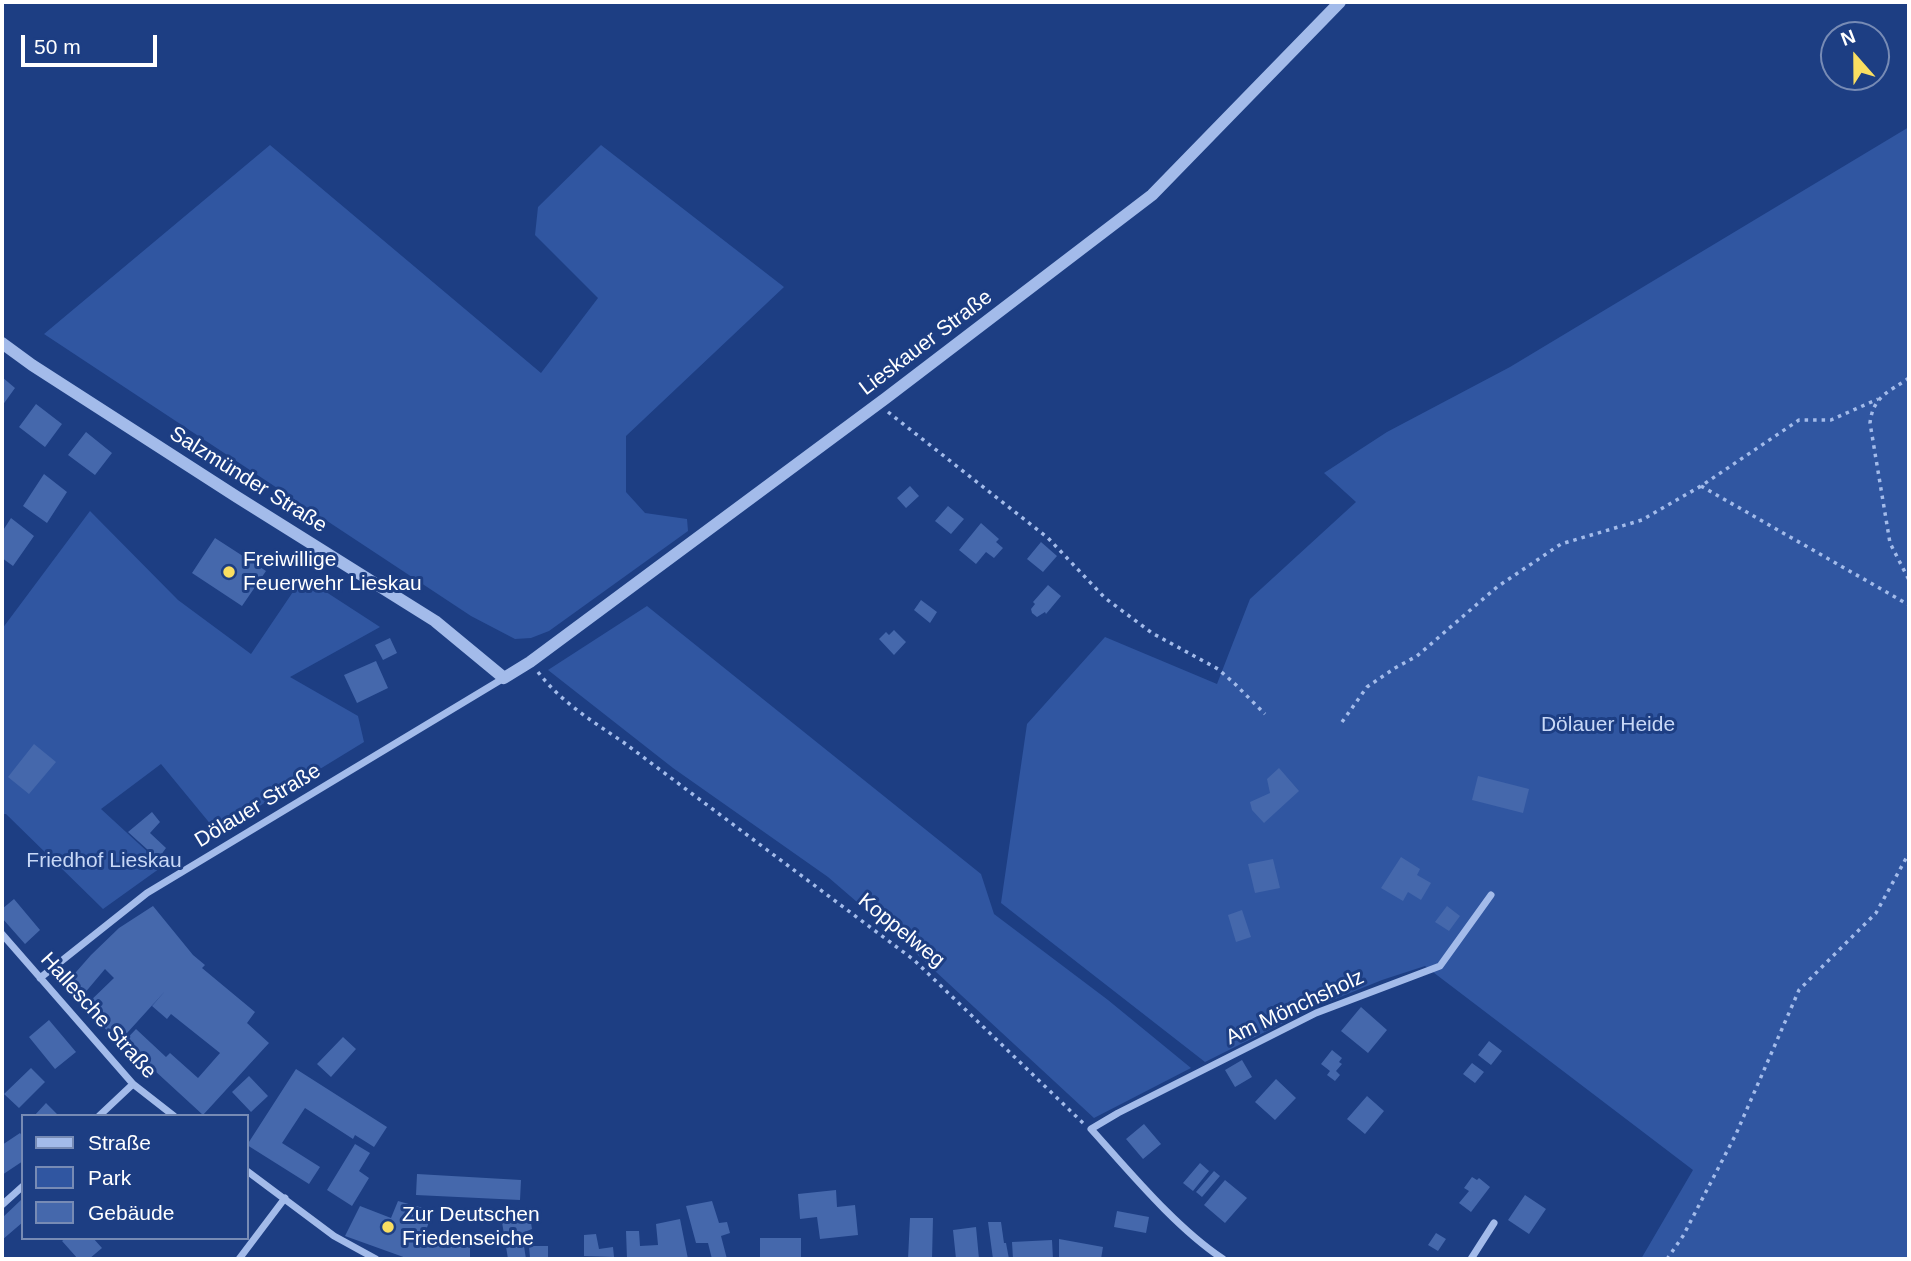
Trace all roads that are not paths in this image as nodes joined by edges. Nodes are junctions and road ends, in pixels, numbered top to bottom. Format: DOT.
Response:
graph roads {
  1 [pos="1340,2"];
  2 [pos="2,343"];
  3 [pos="504,678"];
  4 [pos="1491,895"];
  5 [pos="2,934"];
  6 [pos="40,978"];
  7 [pos="133,1084"];
  8 [pos="101,1114"];
  9 [pos="171,1114"];
  10 [pos="248,1172"];
  11 [pos="21,1188"];
  12 [pos="285,1198"];
  13 [pos="2,1205"];
  14 [pos="1494,1223"];
  15 [pos="239,1259"];
  16 [pos="376,1259"];
  17 [pos="1223,1259"];
  18 [pos="1471,1259"];
  1 -- 3 [label="street, Lieskauer Straße"];
  2 -- 3 [label="street, Salzmünder Straße"];
  3 -- 6 [label="street, Dölauer Straße"];
  4 -- 17 [label="street, Am Mönchsholz"];
  5 -- 6 [label="street, Hallesche Straße"];
  6 -- 7 [label="street, Hallesche Straße"];
  7 -- 8 [label="street"];
  7 -- 9 [label="street, Hallesche Straße"];
  10 -- 12 [label="street"];
  11 -- 13 [label="street"];
  12 -- 15 [label="street"];
  12 -- 16 [label="street"];
  14 -- 18 [label="street"];
}
